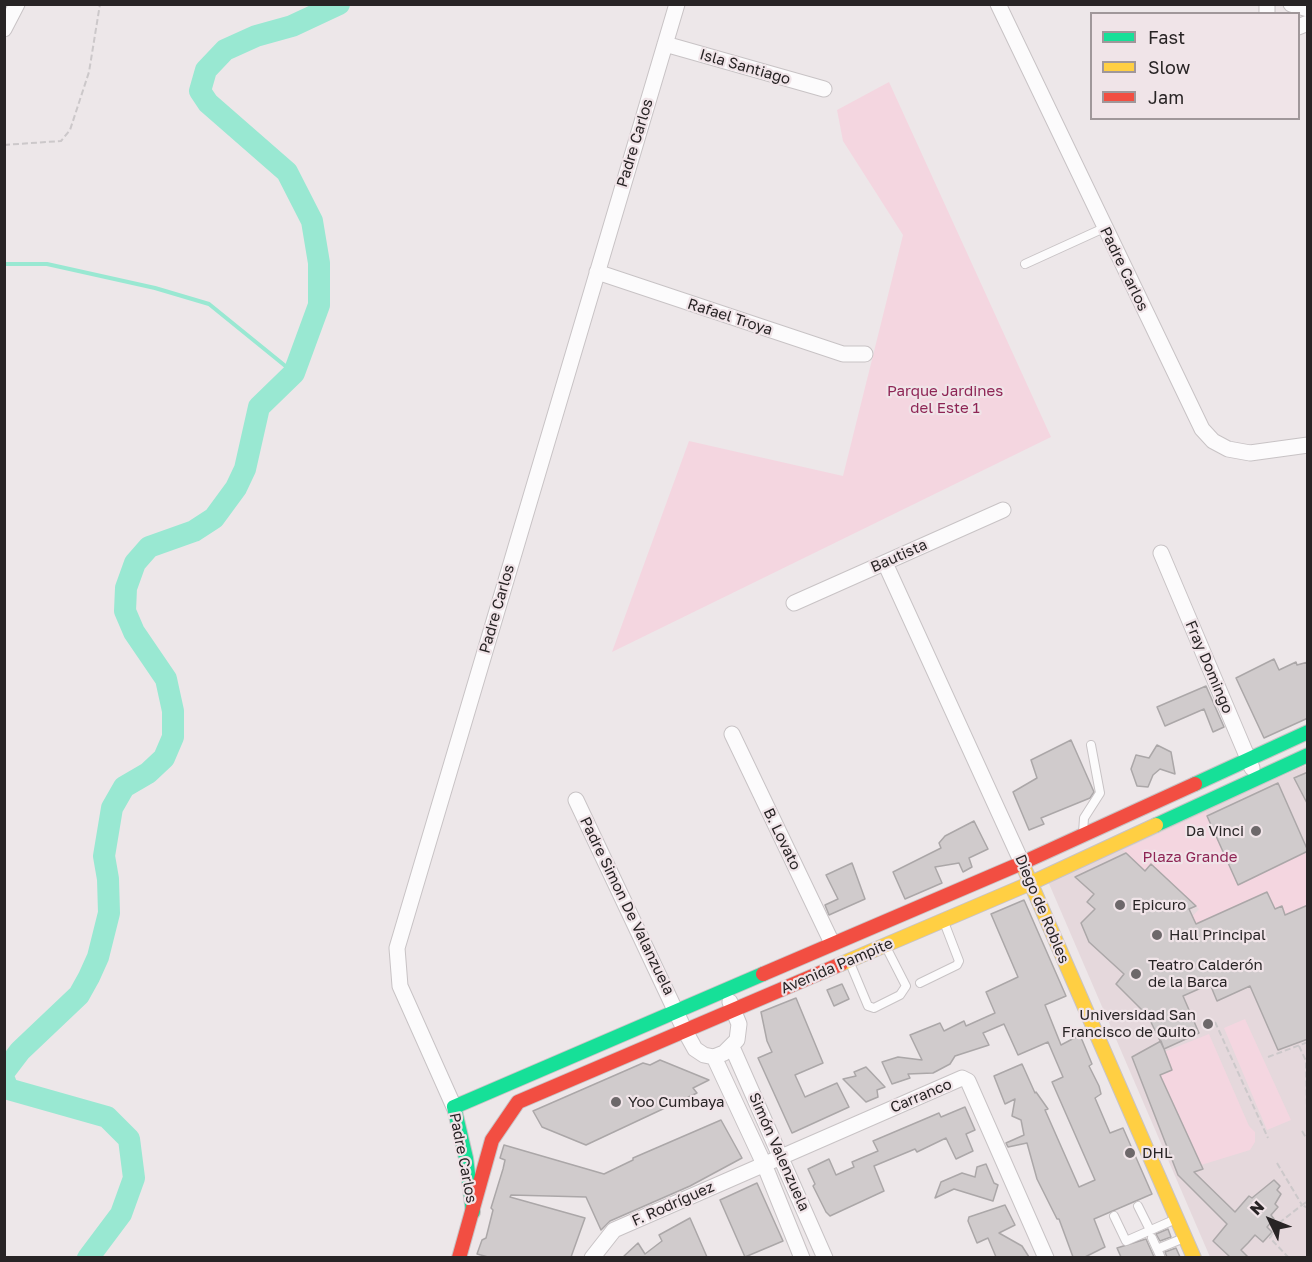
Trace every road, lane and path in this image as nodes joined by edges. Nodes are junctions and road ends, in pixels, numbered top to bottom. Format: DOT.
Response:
graph roads {
  1 [pos="18,4"];
  2 [pos="100,4"];
  3 [pos="677,4"];
  4 [pos="998,4"];
  5 [pos="1291,4"];
  6 [pos="1308,9"];
  7 [pos="4,29"];
  8 [pos="665,44"];
  9 [pos="825,89"];
  10 [pos="4,145"];
  11 [pos="1104,228"];
  12 [pos="1025,264"];
  13 [pos="597,272"];
  14 [pos="865,354"];
  15 [pos="1308,445"];
  16 [pos="1003,510"];
  17 [pos="1161,553"];
  18 [pos="885,562"];
  19 [pos="794,603"];
  20 [pos="1308,732"];
  21 [pos="732,735"];
  22 [pos="1090,745"];
  23 [pos="1308,755"];
  24 [pos="1248,758"];
  25 [pos="1257,779"];
  26 [pos="576,800"];
  27 [pos="1083,835"];
  28 [pos="1022,863"];
  29 [pos="1031,883"];
  30 [pos="944,920"];
  31 [pos="832,943"];
  32 [pos="885,945"];
  33 [pos="846,962"];
  34 [pos="920,983"];
  35 [pos="725,992"];
  36 [pos="734,1010"];
  37 [pos="678,1013"];
  38 [pos="1215,1022"];
  39 [pos="685,1031"];
  40 [pos="1308,1042"];
  41 [pos="1299,1046"];
  42 [pos="732,1047"];
  43 [pos="714,1057"];
  44 [pos="1268,1057"];
  45 [pos="1307,1060"];
  46 [pos="1306,1076"];
  47 [pos="480,1096"];
  48 [pos="454,1107"];
  49 [pos="1307,1116"];
  50 [pos="504,1119"];
  51 [pos="1302,1131"];
  52 [pos="1269,1138"];
  53 [pos="492,1140"];
  54 [pos="462,1141"];
  55 [pos="1308,1142"];
  56 [pos="782,1156"];
  57 [pos="1277,1162"];
  58 [pos="764,1164"];
  59 [pos="1308,1201"];
  60 [pos="1138,1206"];
  61 [pos="1302,1206"];
  62 [pos="1308,1208"];
  63 [pos="473,1212"];
  64 [pos="1114,1216"];
  65 [pos="1177,1218"];
  66 [pos="1151,1234"];
  67 [pos="1186,1237"];
  68 [pos="794,1239"];
  69 [pos="817,1239"];
  70 [pos="1157,1249"];
  71 [pos="459,1257"];
  72 [pos="592,1257"];
  73 [pos="802,1257"];
  74 [pos="825,1257"];
  75 [pos="1046,1257"];
  76 [pos="1161,1257"];
  77 [pos="1194,1257"];
  78 [pos="1288,1257"];
  1 -- 7 [label="street"];
  2 -- 10 [label="path"];
  3 -- 8 [label="street, Padre Carlos"];
  4 -- 11 [label="street, Padre Carlos"];
  5 -- 6 [label="street"];
  8 -- 9 [label="street, Isla Santiago"];
  8 -- 13 [label="street, Padre Carlos"];
  11 -- 12 [label="lane"];
  11 -- 15 [label="street, Padre Carlos"];
  13 -- 14 [label="street, Rafael Troya"];
  13 -- 48 [label="street, Padre Carlos"];
  16 -- 18 [label="street, Bautista"];
  17 -- 24 [label="street, Fray Domingo"];
  18 -- 19 [label="street, Bautista"];
  18 -- 28 [label="street, Diego de Robles"];
  20 -- 24 [label="street, Avenida Pampite"];
  21 -- 31 [label="street, B. Lovato"];
  22 -- 27 [label="lane"];
  23 -- 25 [label="street, Avenida Pampite"];
  24 -- 25 [label="street, Fray Domingo"];
  24 -- 27 [label="street, Avenida Pampite"];
  25 -- 29 [label="street, Avenida Pampite"];
  26 -- 37 [label="street, Padre Simon De Valanzuela"];
  27 -- 28 [label="street, Avenida Pampite"];
  28 -- 29 [label="street, Diego de Robles"];
  28 -- 31 [label="street, Avenida Pampite"];
  29 -- 30 [label="street, Avenida Pampite"];
  29 -- 65 [label="street, Diego de Robles"];
  30 -- 32 [label="street, Avenida Pampite"];
  30 -- 34 [label="lane"];
  31 -- 33 [label="street"];
  31 -- 35 [label="street, Avenida Pampite"];
  32 -- 33 [label="street, Avenida Pampite"];
  32 -- 33 [label="lane"];
  33 -- 36 [label="street, Avenida Pampite"];
  35 -- 36 [label="street"];
  35 -- 37 [label="street, Avenida Pampite"];
  36 -- 39 [label="street, Avenida Pampite"];
  36 -- 42 [label="street"];
  37 -- 39 [label="street"];
  37 -- 47 [label="street, Avenida Pampite"];
  38 -- 52 [label="path"];
  39 -- 43 [label="street"];
  39 -- 50 [label="street, Avenida Pampite"];
  40 -- 41 [label="path"];
  41 -- 44 [label="path"];
  41 -- 45 [label="path"];
  42 -- 43 [label="street"];
  42 -- 56 [label="street, Simón Valenzuela"];
  43 -- 58 [label="street, Simón Valenzuela"];
  45 -- 46 [label="path"];
  46 -- 49 [label="path"];
  47 -- 48 [label="street, Avenida Pampite"];
  47 -- 50 [label="street"];
  48 -- 54 [label="street, Padre Carlos"];
  50 -- 53 [label="street, Avenida Pampite"];
  51 -- 55 [label="path"];
  53 -- 54 [label="street"];
  53 -- 63 [label="street, Avenida Pampite"];
  54 -- 63 [label="street, Padre Carlos"];
  56 -- 58 [label="street, Carranco"];
  56 -- 69 [label="street, Simón Valenzuela"];
  56 -- 75 [label="street, Carranco"];
  57 -- 61 [label="path"];
  58 -- 68 [label="street, Simón Valenzuela"];
  58 -- 72 [label="street, F. Rodríguez"];
  59 -- 61 [label="path"];
  60 -- 66 [label="lane"];
  61 -- 62 [label="path"];
  61 -- 78 [label="path"];
  63 -- 71 [label="street, Avenida Pampite"];
  64 -- 66 [label="lane"];
  65 -- 66 [label="lane"];
  65 -- 67 [label="street, Diego de Robles"];
  66 -- 70 [label="lane"];
  67 -- 70 [label="lane"];
  67 -- 77 [label="street, Diego de Robles"];
  68 -- 69 [label="street"];
  68 -- 73 [label="street, Simón Valenzuela"];
  69 -- 74 [label="street, Simón Valenzuela"];
  70 -- 76 [label="lane"];
}
